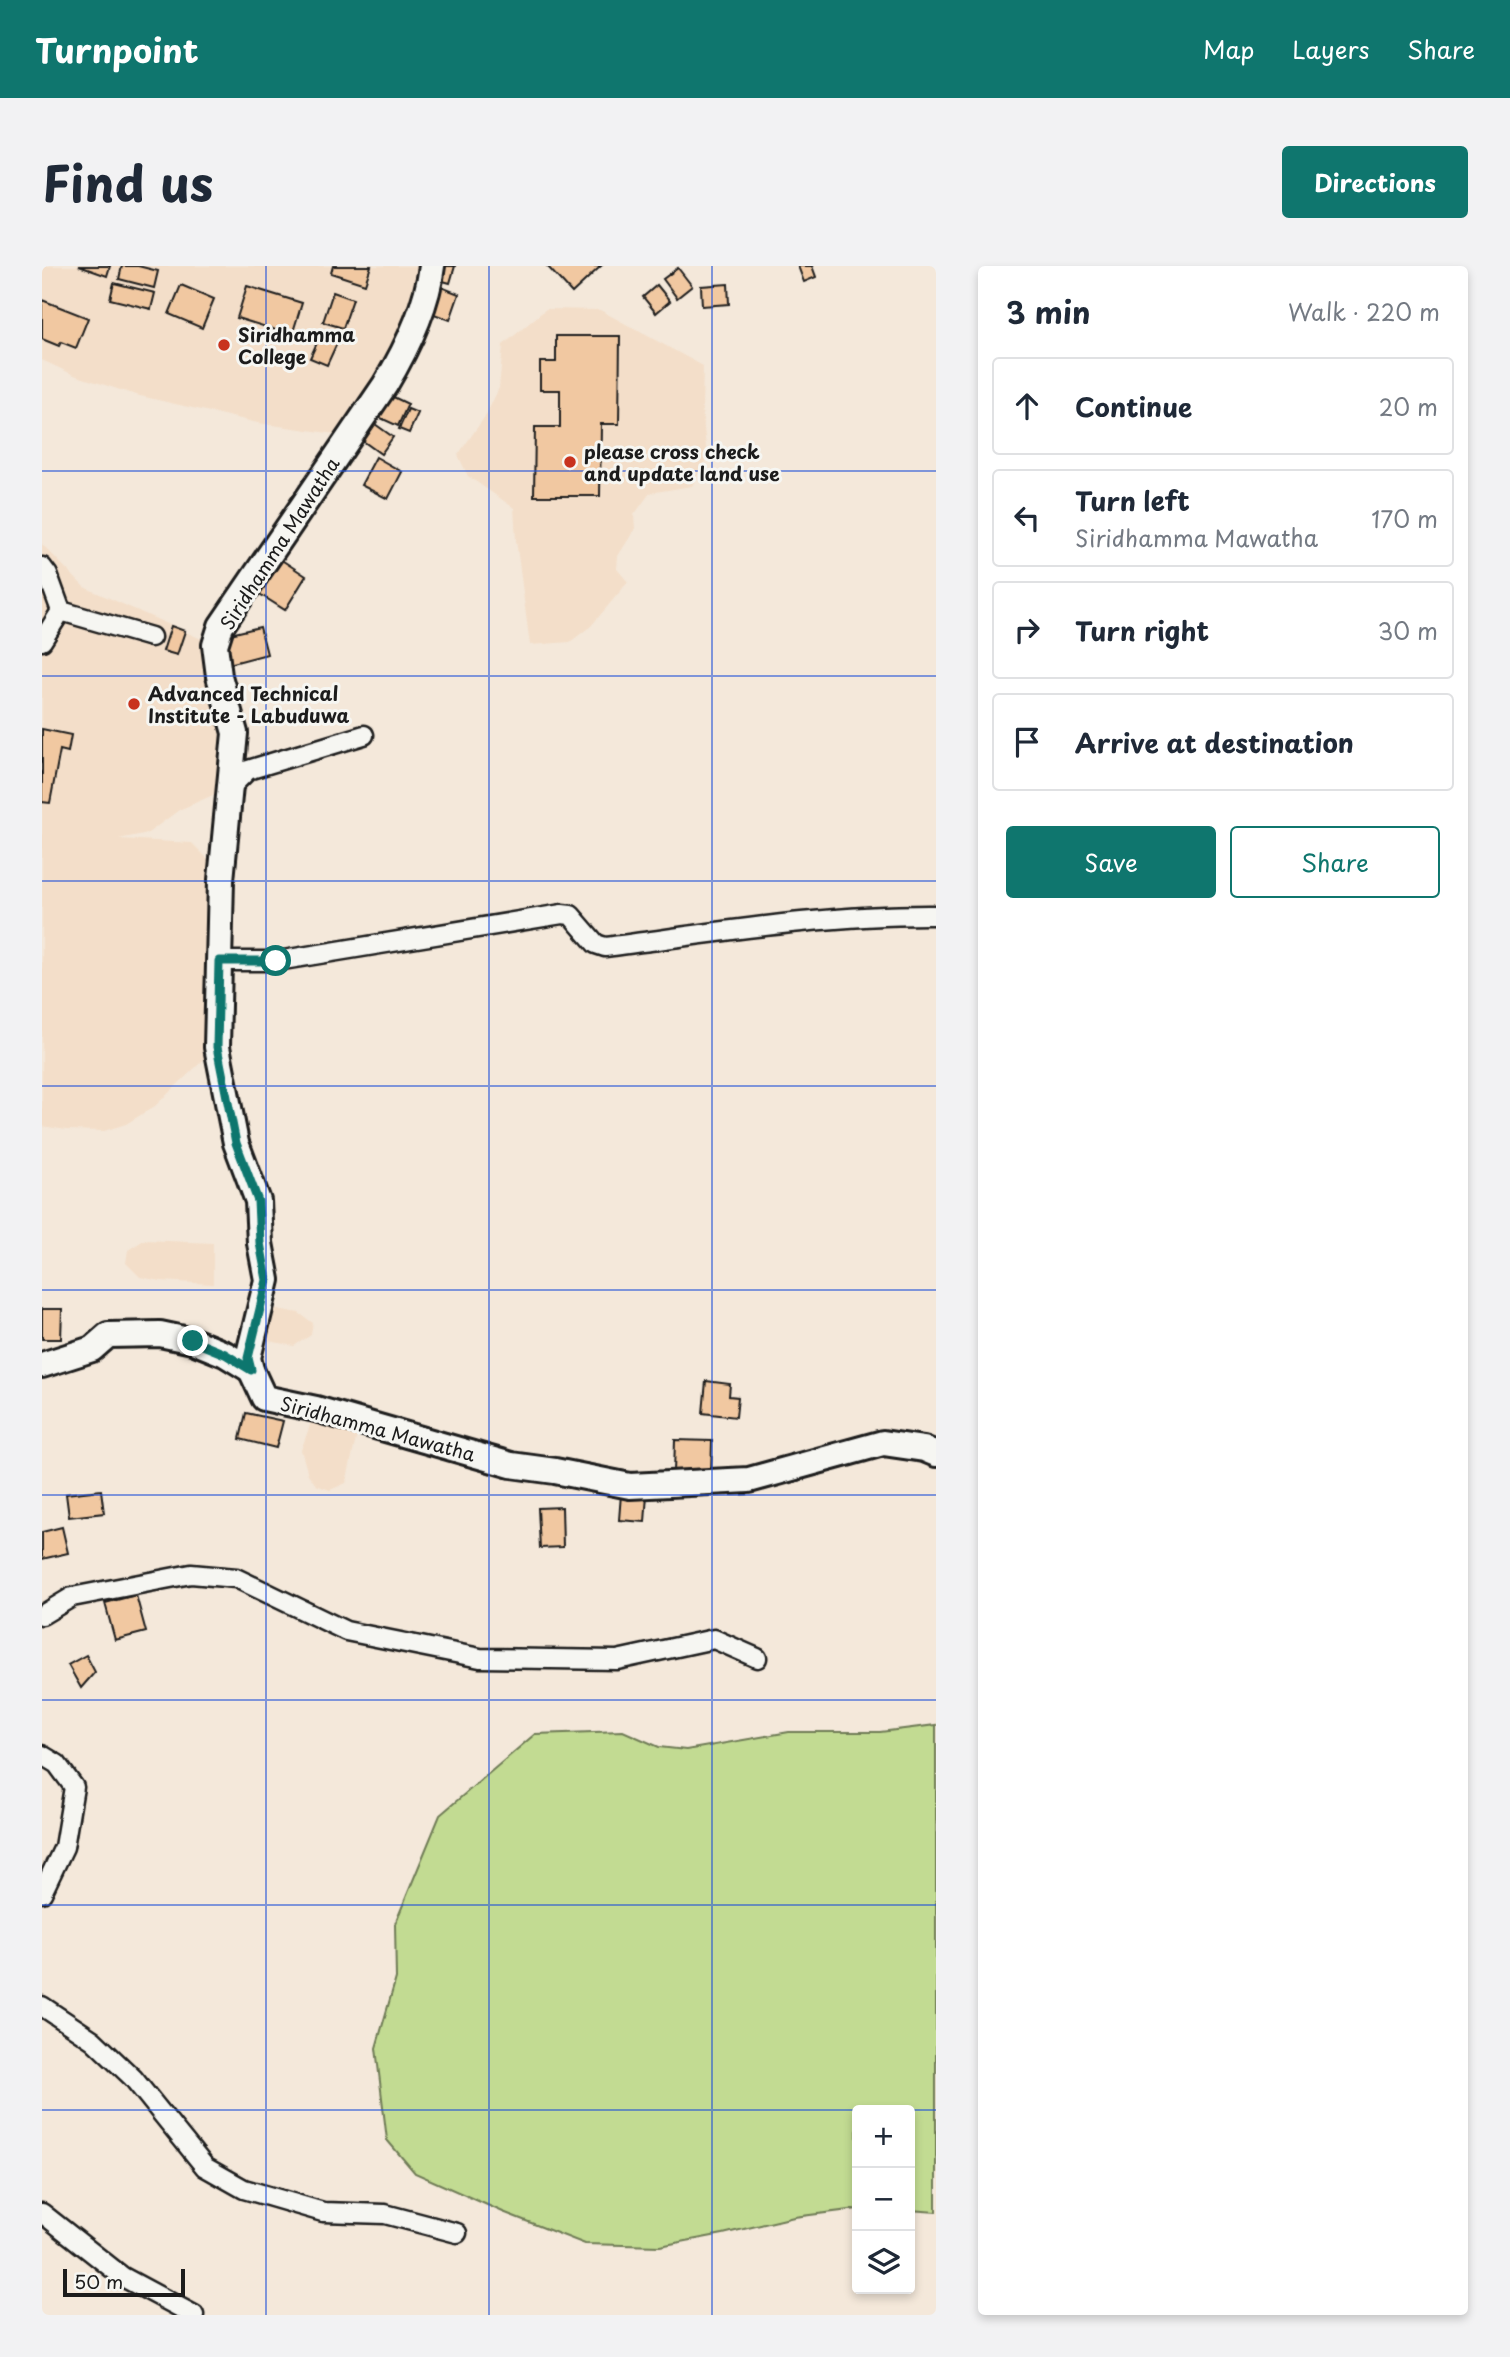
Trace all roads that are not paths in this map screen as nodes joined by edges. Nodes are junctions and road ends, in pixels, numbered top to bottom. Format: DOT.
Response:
graph roads {
  1 [pos="432,266"];
  2 [pos="42,567"];
  3 [pos="61,611"];
  4 [pos="151,637"];
  5 [pos="42,641"];
  6 [pos="364,734"];
  7 [pos="231,788"];
  8 [pos="936,915"];
  9 [pos="219,961"];
  10 [pos="42,1365"];
  11 [pos="251,1370"];
  12 [pos="936,1454"];
  13 [pos="42,1615"];
  14 [pos="757,1658"];
  15 [pos="42,1755"];
  16 [pos="42,1893"];
  17 [pos="42,2006"];
  18 [pos="42,2213"];
  19 [pos="457,2233"];
  20 [pos="194,2315"];
  1 -- 7 [label="street, Siridhamma Mawatha"];
  2 -- 3 [label="street"];
  3 -- 4 [label="street"];
  3 -- 5 [label="street"];
  6 -- 7 [label="street"];
  7 -- 9 [label="street, Siridhamma Mawatha"];
  8 -- 9 [label="street"];
  9 -- 11 [label="street, Siridhamma Mawatha"];
  10 -- 11 [label="street"];
  11 -- 12 [label="street, Siridhamma Mawatha"];
  13 -- 14 [label="street"];
  15 -- 16 [label="street"];
  17 -- 19 [label="street"];
  18 -- 20 [label="street"];
}
